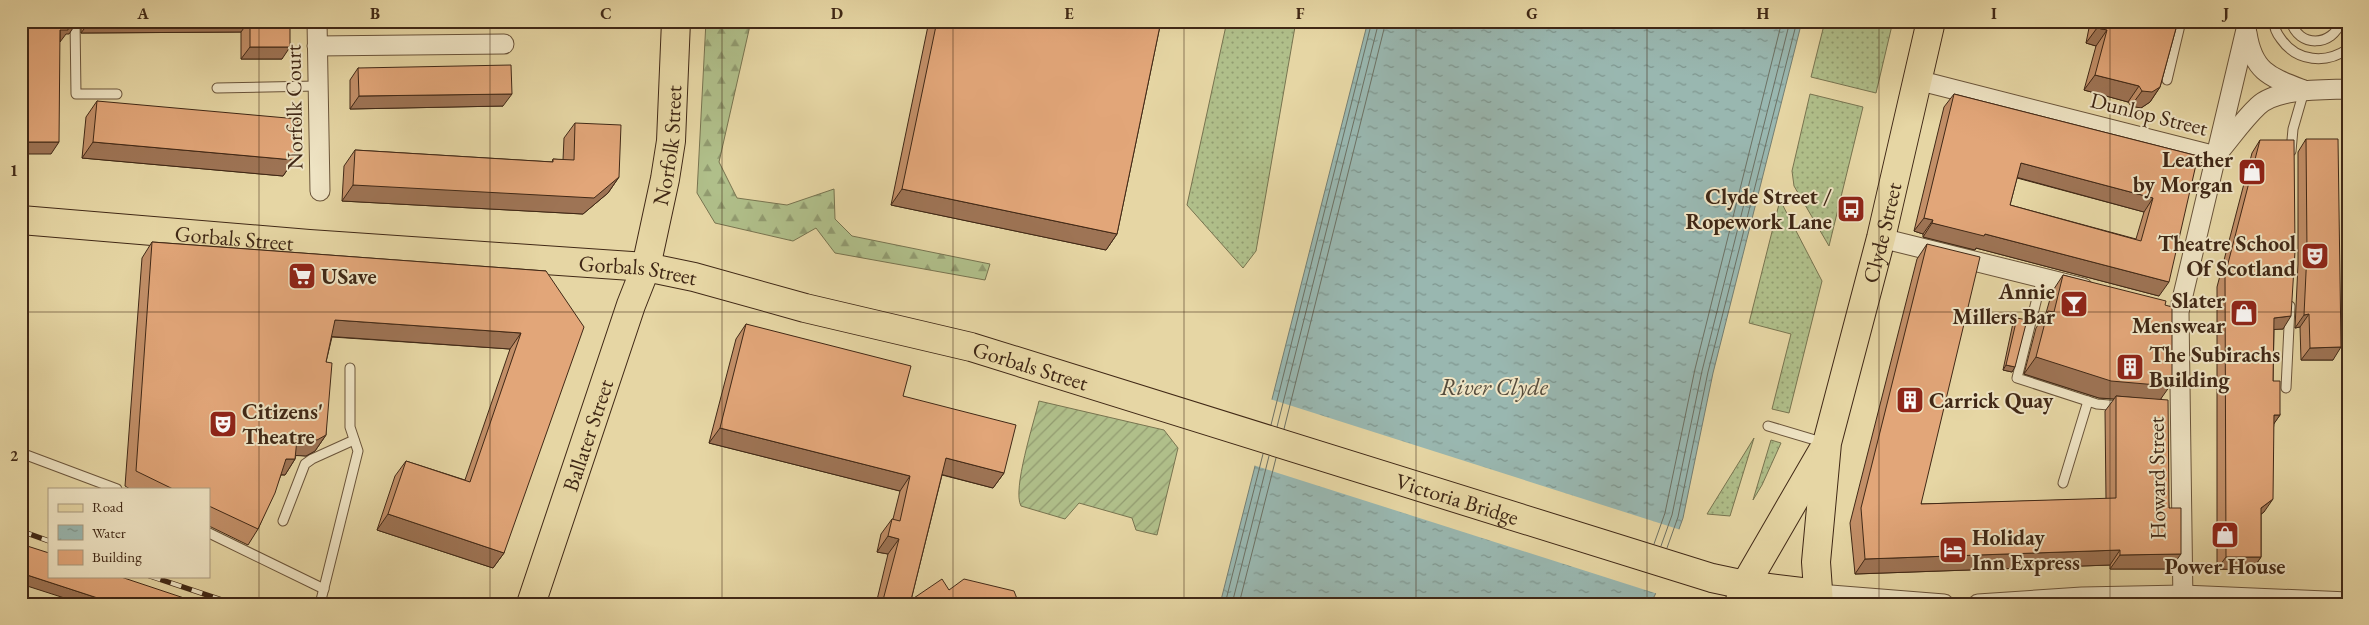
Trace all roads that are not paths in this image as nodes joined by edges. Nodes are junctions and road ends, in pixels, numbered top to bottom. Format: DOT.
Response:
graph roads {
  1 [pos="75,21"];
  2 [pos="317,21"];
  3 [pos="676,21"];
  4 [pos="1931,21"];
  5 [pos="2181,21"];
  6 [pos="2274,21"];
  7 [pos="2291,21"];
  8 [pos="2341,21"];
  9 [pos="2247,25"];
  10 [pos="504,44"];
  11 [pos="317,46"];
  12 [pos="2348,48"];
  13 [pos="1917,80"];
  14 [pos="2167,80"];
  15 [pos="318,86"];
  16 [pos="218,88"];
  17 [pos="2348,89"];
  18 [pos="2304,90"];
  19 [pos="117,94"];
  20 [pos="2216,156"];
  21 [pos="2291,157"];
  22 [pos="320,191"];
  23 [pos="21,220"];
  24 [pos="1881,238"];
  25 [pos="646,267"];
  26 [pos="2042,278"];
  27 [pos="2097,292"];
  28 [pos="2290,300"];
  29 [pos="2161,307"];
  30 [pos="2179,312"];
  31 [pos="350,368"];
  32 [pos="2286,388"];
  33 [pos="2088,401"];
  34 [pos="2134,407"];
  35 [pos="1768,426"];
  36 [pos="1234,428"];
  37 [pos="354,440"];
  38 [pos="1827,444"];
  39 [pos="21,452"];
  40 [pos="2063,483"];
  41 [pos="114,488"];
  42 [pos="283,521"];
  43 [pos="210,533"];
  44 [pos="324,589"];
  45 [pos="1742,594"];
  46 [pos="1818,599"];
  47 [pos="2183,599"];
  48 [pos="2082,600"];
  49 [pos="2348,602"];
  50 [pos="320,604"];
  51 [pos="531,604"];
  52 [pos="1791,604"];
  53 [pos="1944,604"];
  54 [pos="1978,604"];
  1 -- 19 [label="lane"];
  2 -- 11 [label="street, Norfolk Court"];
  3 -- 25 [label="main road, Norfolk Street"];
  4 -- 13 [label="main road, Clyde Street"];
  5 -- 14 [label="lane"];
  6 -- 12 [label="lane"];
  7 -- 8 [label="lane"];
  9 -- 18 [label="street, Howard Street"];
  9 -- 20 [label="street, Howard Street"];
  10 -- 11 [label="street"];
  11 -- 15 [label="street, Norfolk Court"];
  13 -- 20 [label="street, Dunlop Street"];
  13 -- 24 [label="main road, Clyde Street"];
  15 -- 16 [label="lane"];
  15 -- 22 [label="street, Norfolk Court"];
  17 -- 18 [label="street, Dunlop Street"];
  18 -- 20 [label="street, Dunlop Street"];
  18 -- 21 [label="lane"];
  20 -- 30 [label="street, Howard Street"];
  23 -- 25 [label="main road, Gorbals Street"];
  24 -- 26 [label="street"];
  24 -- 38 [label="main road, Clyde Street"];
  25 -- 36 [label="main road, Gorbals Street"];
  25 -- 51 [label="main road, Ballater Street"];
  26 -- 27 [label="street"];
  26 -- 33 [label="lane"];
  28 -- 32 [label="lane"];
  29 -- 30 [label="street"];
  30 -- 47 [label="street, Howard Street"];
  31 -- 37 [label="lane"];
  33 -- 34 [label="lane"];
  33 -- 40 [label="lane"];
  35 -- 38 [label="lane"];
  36 -- 45 [label="main road, Victoria Bridge"];
  37 -- 42 [label="lane"];
  37 -- 44 [label="lane"];
  38 -- 45 [label="main road, Clyde Street"];
  38 -- 46 [label="main road, Clyde Street"];
  39 -- 41 [label="lane"];
  43 -- 44 [label="lane"];
  44 -- 50 [label="lane"];
  45 -- 46 [label="main road"];
  45 -- 52 [label="main road"];
  46 -- 53 [label="street"];
  47 -- 48 [label="street"];
  47 -- 49 [label="street"];
  48 -- 54 [label="street"];
}
